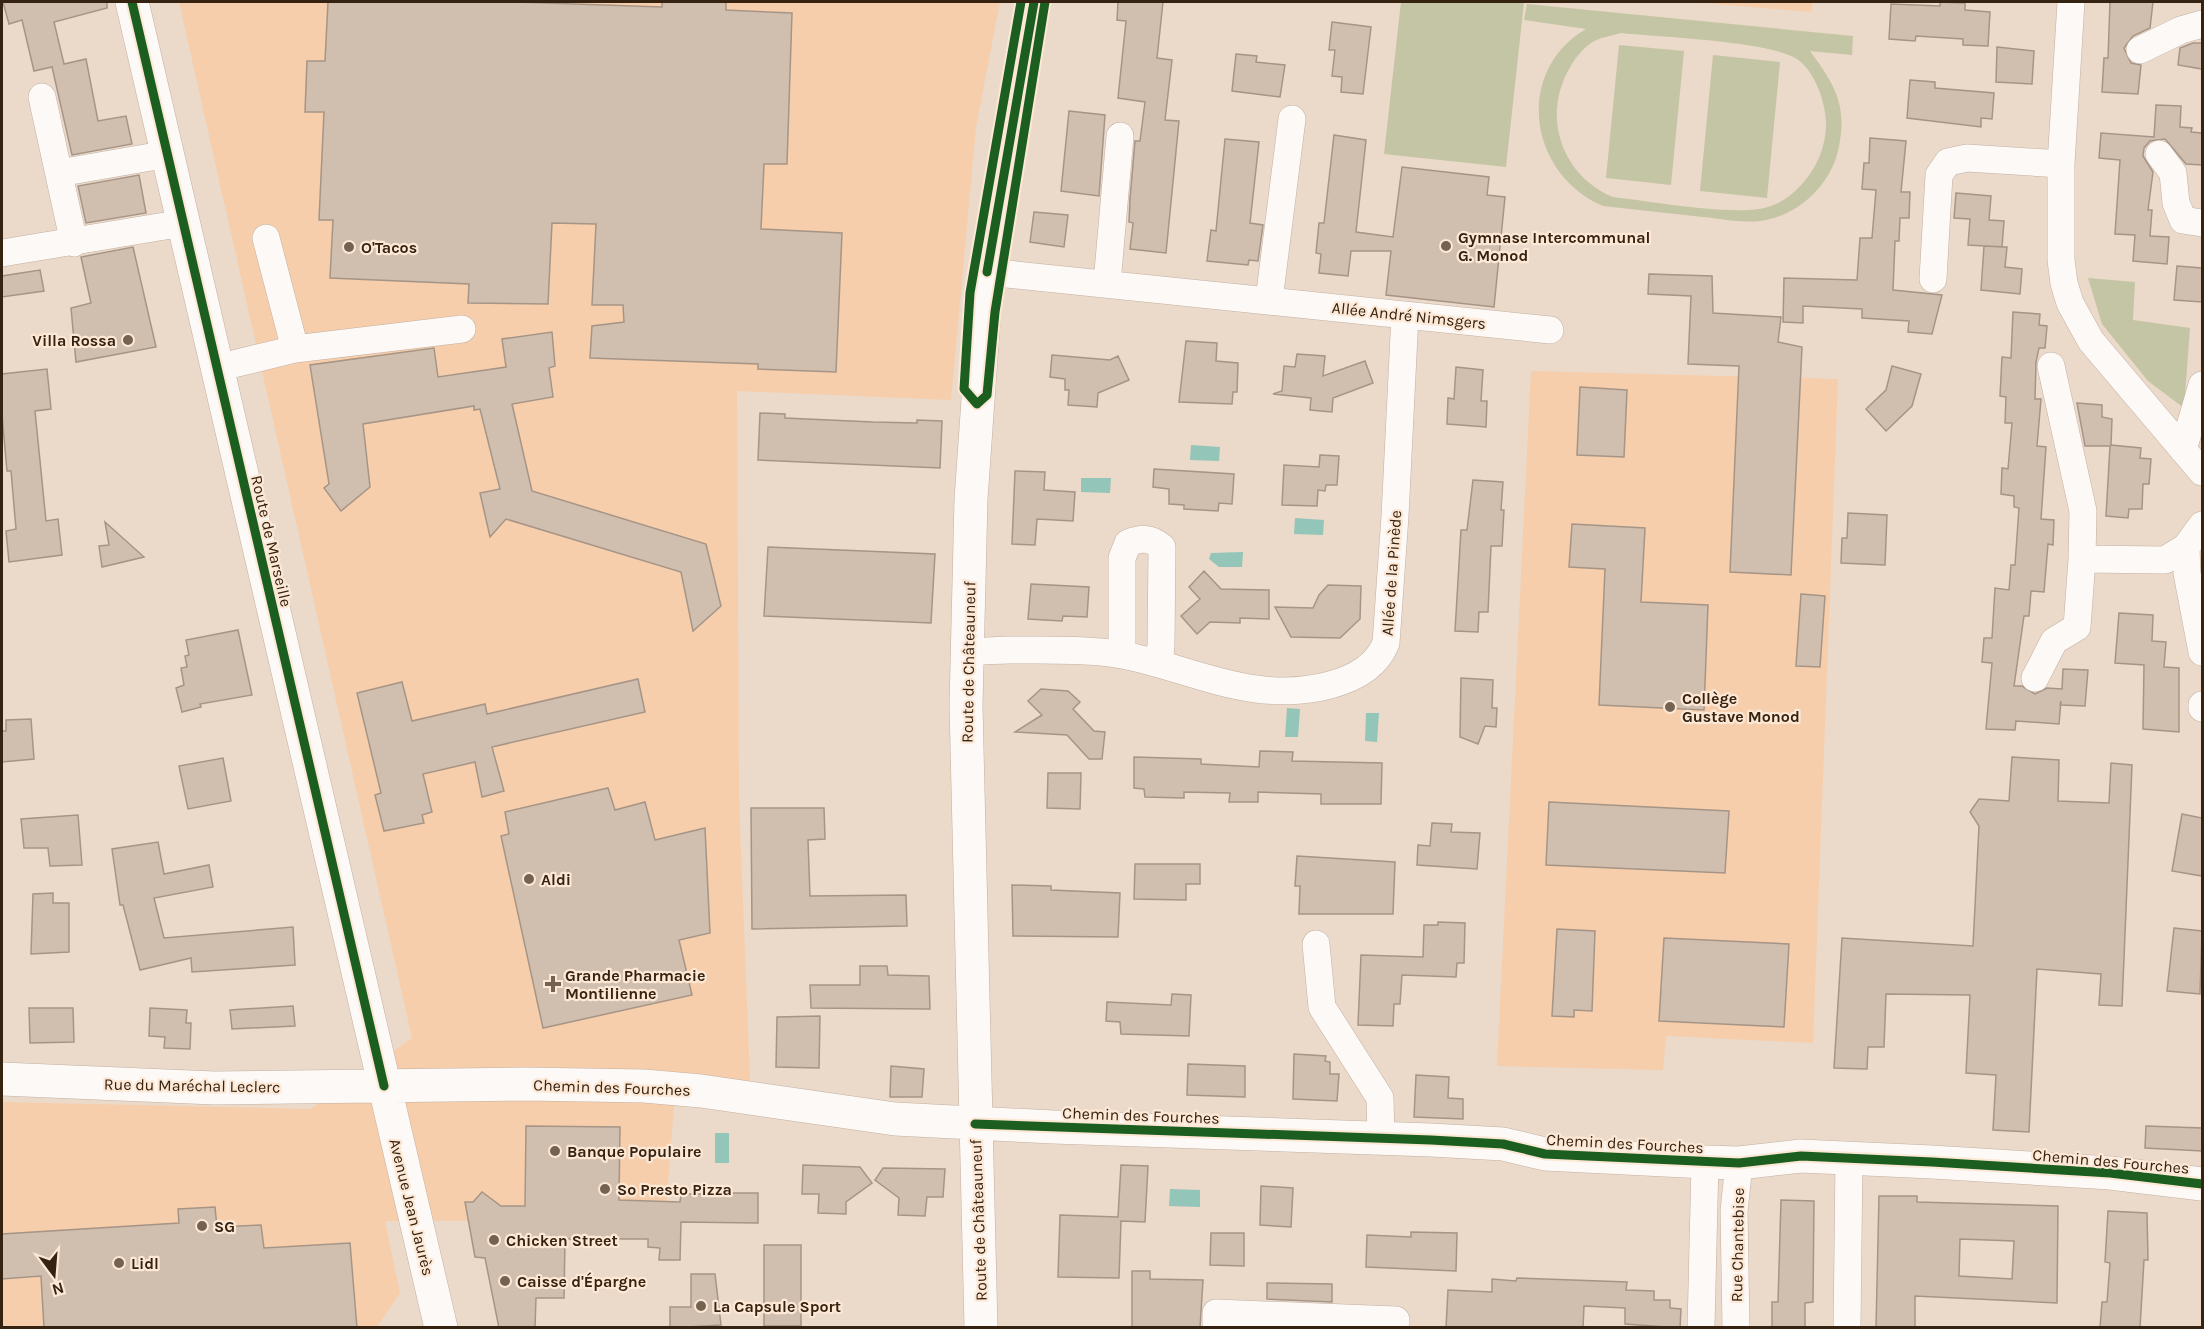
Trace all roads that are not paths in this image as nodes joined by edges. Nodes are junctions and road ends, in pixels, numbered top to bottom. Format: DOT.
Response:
graph roads {
  1 [pos="132,2"];
  2 [pos="1034,2"];
  3 [pos="2071,2"];
  4 [pos="2202,24"];
  5 [pos="2140,50"];
  6 [pos="42,97"];
  7 [pos="1292,119"];
  8 [pos="1120,136"];
  9 [pos="168,154"];
  10 [pos="2159,154"];
  11 [pos="2061,164"];
  12 [pos="59,173"];
  13 [pos="183,223"];
  14 [pos="2202,223"];
  15 [pos="266,237"];
  16 [pos="74,243"];
  17 [pos="2,253"];
  18 [pos="987,272"];
  19 [pos="1933,279"];
  20 [pos="1107,283"];
  21 [pos="1269,300"];
  22 [pos="1405,315"];
  23 [pos="462,329"];
  24 [pos="1550,330"];
  25 [pos="295,349"];
  26 [pos="2051,366"];
  27 [pos="217,368"];
  28 [pos="2202,385"];
  29 [pos="2183,450"];
  30 [pos="2202,472"];
  31 [pos="2202,525"];
  32 [pos="2186,547"];
  33 [pos="2082,559"];
  34 [pos="968,651"];
  35 [pos="2202,652"];
  36 [pos="1122,655"];
  37 [pos="1159,664"];
  38 [pos="2035,678"];
  39 [pos="1316,944"];
  40 [pos="2,1079"];
  41 [pos="384,1086"];
  42 [pos="975,1124"];
  43 [pos="1381,1139"];
  44 [pos="1850,1159"];
  45 [pos="1705,1162"];
  46 [pos="1739,1163"];
  47 [pos="2202,1184"];
  48 [pos="441,1328"];
  49 [pos="981,1328"];
  50 [pos="1216,1328"];
  51 [pos="1396,1328"];
  52 [pos="1701,1328"];
  53 [pos="1736,1328"];
  54 [pos="1846,1328"];
  1 -- 9 [label="main road, Route de Marseille"];
  2 -- 18 [label="main road, Route de Châteauneuf"];
  3 -- 11 [label="street"];
  4 -- 5 [label="street"];
  6 -- 12 [label="street"];
  7 -- 21 [label="street"];
  8 -- 20 [label="street"];
  9 -- 12 [label="street"];
  9 -- 13 [label="main road, Route de Marseille"];
  10 -- 14 [label="street"];
  11 -- 19 [label="street"];
  11 -- 29 [label="street"];
  12 -- 16 [label="street"];
  13 -- 16 [label="street"];
  13 -- 27 [label="main road, Route de Marseille"];
  15 -- 25 [label="street"];
  16 -- 17 [label="street"];
  18 -- 20 [label="street, Allée André Nimsgers"];
  18 -- 34 [label="main road, Route de Châteauneuf"];
  20 -- 21 [label="street, Allée André Nimsgers"];
  21 -- 22 [label="street, Allée André Nimsgers"];
  22 -- 24 [label="street, Allée André Nimsgers"];
  22 -- 37 [label="street, Allée de la Pinède"];
  23 -- 25 [label="street"];
  25 -- 27 [label="street"];
  26 -- 33 [label="street"];
  27 -- 41 [label="main road, Route de Marseille"];
  28 -- 29 [label="street"];
  29 -- 30 [label="street"];
  31 -- 32 [label="street"];
  32 -- 33 [label="street"];
  32 -- 35 [label="street"];
  33 -- 38 [label="street"];
  34 -- 36 [label="street, Allée de la Pinède"];
  34 -- 42 [label="main road, Route de Châteauneuf"];
  36 -- 37 [label="street, Allée de la Pinède"];
  36 -- 37 [label="street"];
  39 -- 43 [label="street"];
  40 -- 41 [label="main road, Rue du Maréchal Leclerc"];
  41 -- 42 [label="main road, Chemin des Fourches"];
  41 -- 48 [label="main road, Avenue Jean Jaurès"];
  42 -- 43 [label="main road, Chemin des Fourches"];
  42 -- 49 [label="main road, Route de Châteauneuf"];
  43 -- 45 [label="main road, Chemin des Fourches"];
  44 -- 46 [label="main road, Chemin des Fourches"];
  44 -- 47 [label="main road, Chemin des Fourches"];
  44 -- 54 [label="street"];
  45 -- 46 [label="main road, Chemin des Fourches"];
  45 -- 52 [label="street"];
  46 -- 53 [label="street, Rue Chantebise"];
  50 -- 51 [label="street"];
}
